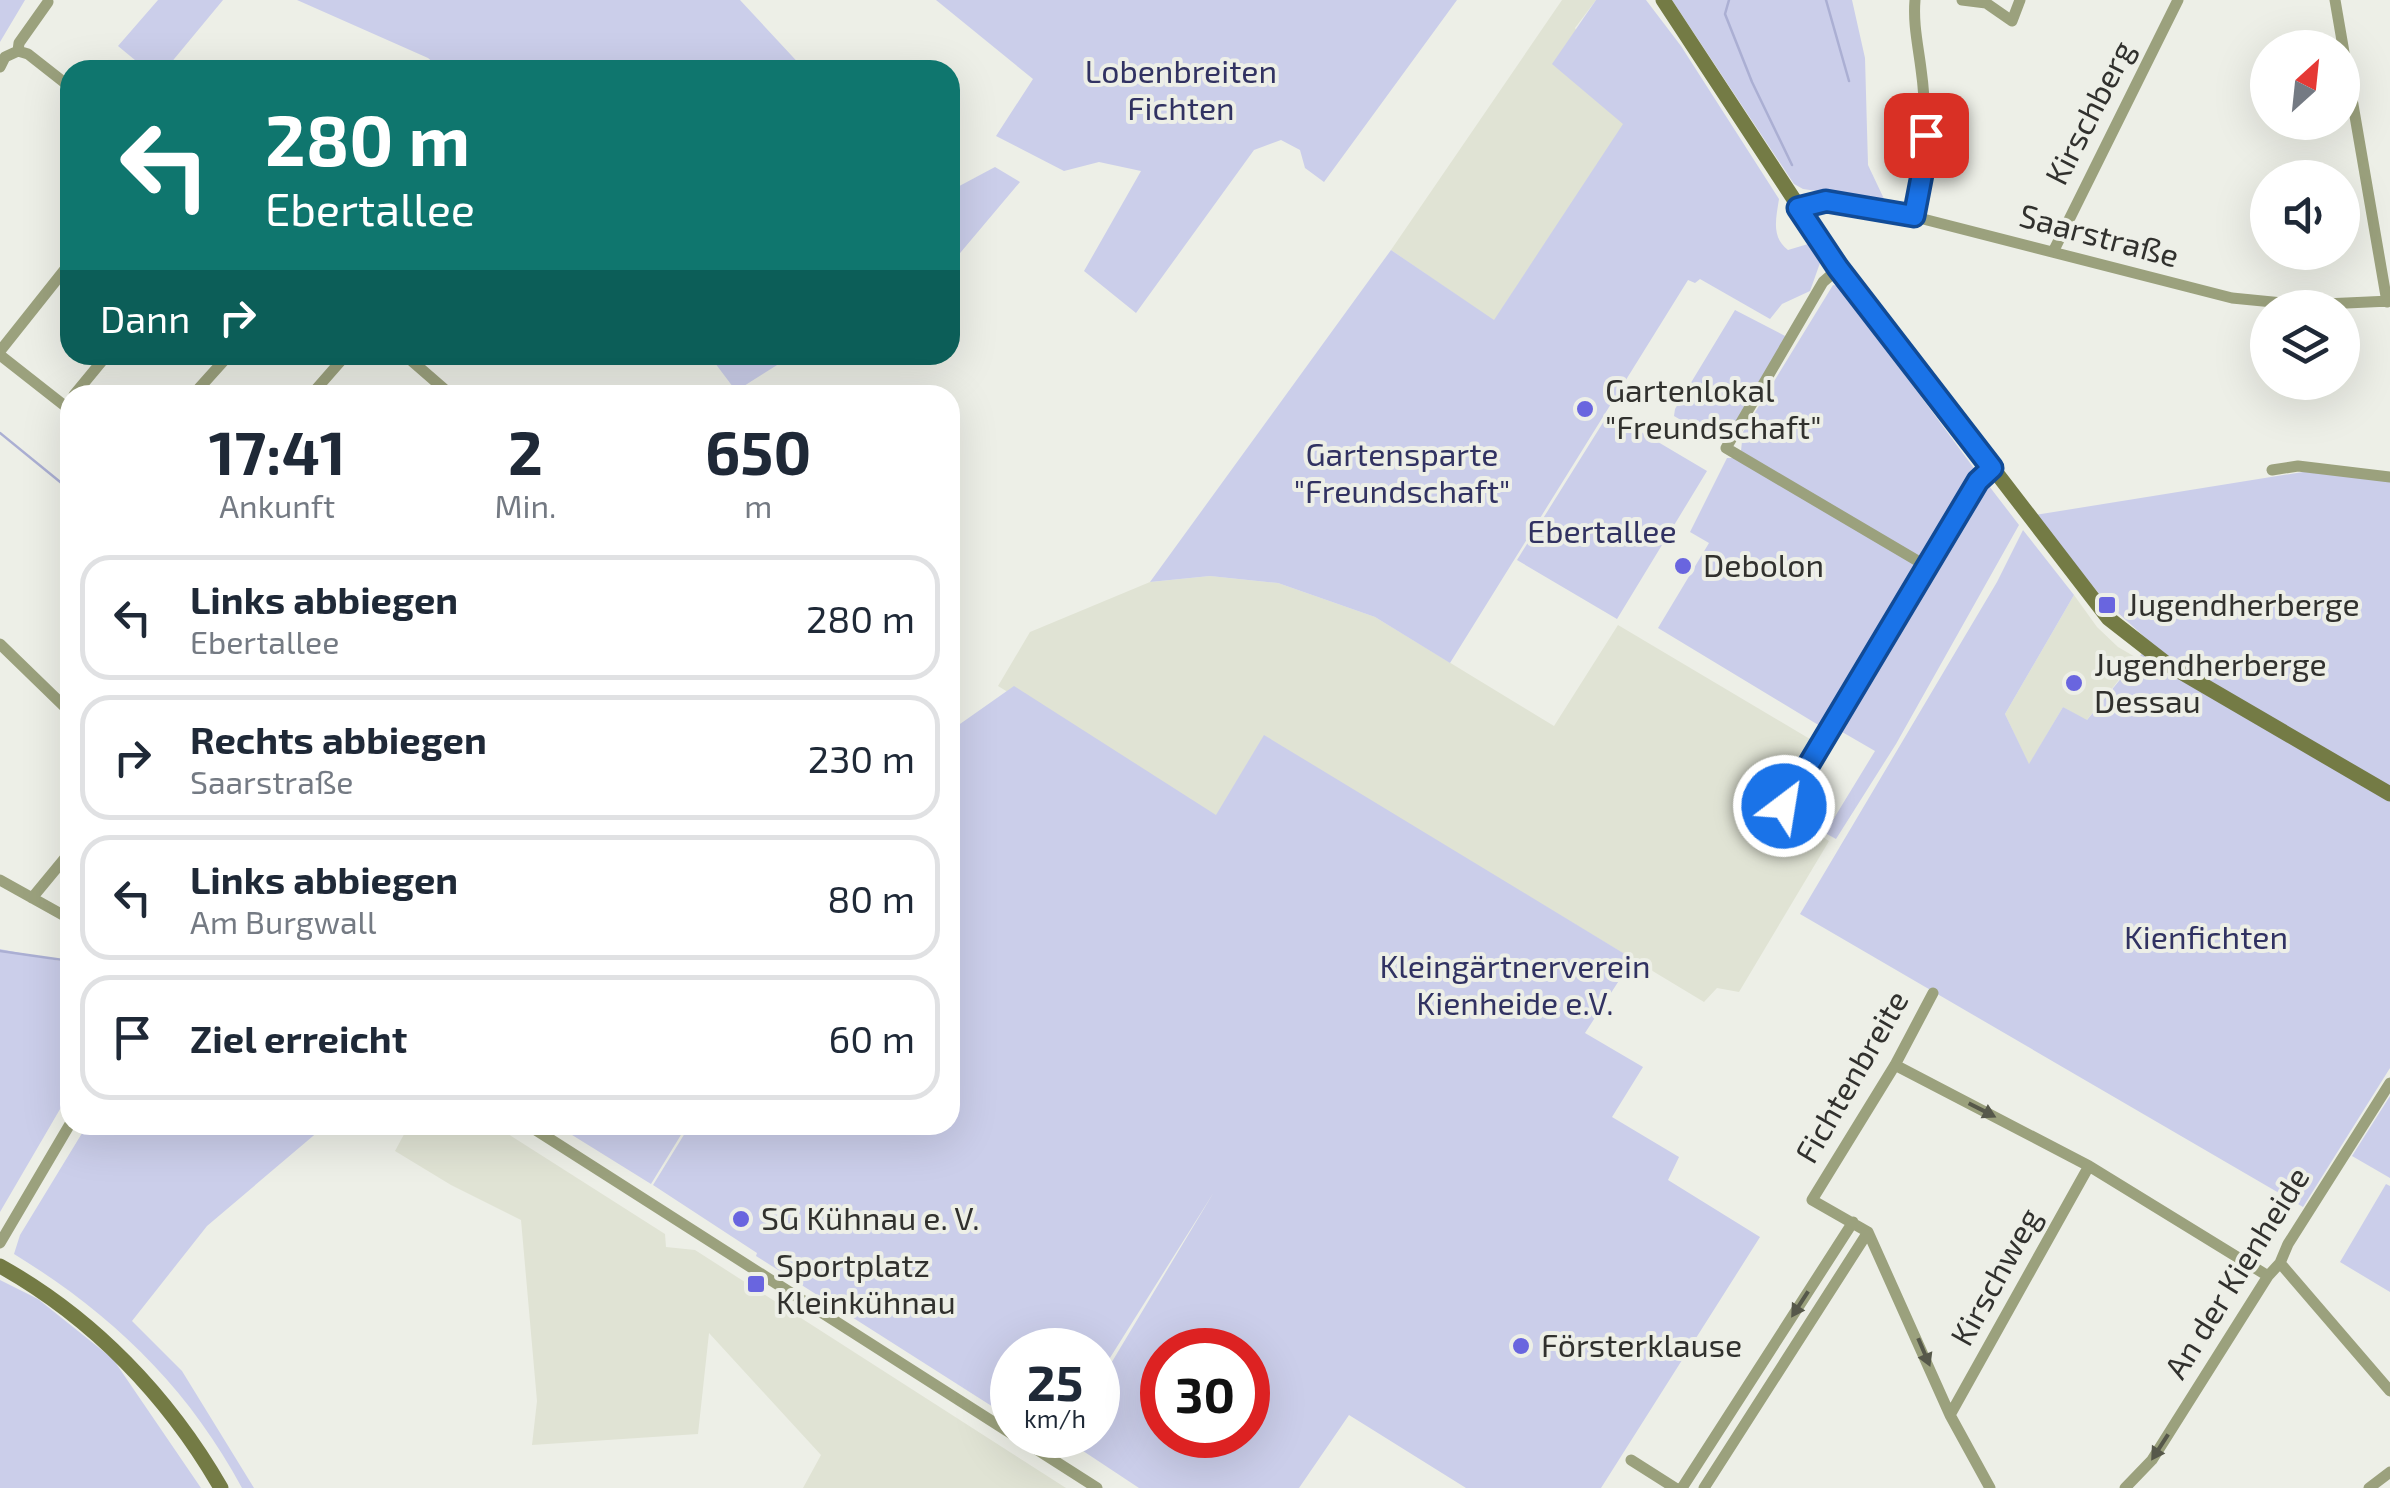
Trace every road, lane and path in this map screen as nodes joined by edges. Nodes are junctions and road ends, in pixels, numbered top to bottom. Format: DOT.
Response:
graph roads {
  1 [pos="1663,0"];
  2 [pos="1915,0"];
  3 [pos="1962,0"];
  4 [pos="2020,0"];
  5 [pos="2178,0"];
  6 [pos="2335,0"];
  7 [pos="1989,1"];
  8 [pos="48,2"];
  9 [pos="18,51"];
  10 [pos="2,60"];
  11 [pos="60,79"];
  12 [pos="1798,208"];
  13 [pos="1914,216"];
  14 [pos="2053,252"];
  15 [pos="1838,268"];
  16 [pos="60,276"];
  17 [pos="2388,301"];
  18 [pos="0,353"];
  19 [pos="220,365"];
  20 [pos="337,365"];
  21 [pos="416,365"];
  22 [pos="437,383"];
  23 [pos="203,385"];
  24 [pos="320,385"];
  25 [pos="439,385"];
  26 [pos="60,396"];
  27 [pos="1992,468"];
  28 [pos="2272,470"];
  29 [pos="2390,477"];
  30 [pos="1928,567"];
  31 [pos="0,644"];
  32 [pos="60,702"];
  33 [pos="2390,794"];
  34 [pos="1784,806"];
  35 [pos="60,864"];
  36 [pos="0,880"];
  37 [pos="32,898"];
  38 [pos="60,913"];
  39 [pos="1933,993"];
  40 [pos="1895,1065"];
  41 [pos="2390,1082"];
  42 [pos="64,1135"];
  43 [pos="544,1135"];
  44 [pos="2089,1166"];
  45 [pos="1853,1222"];
  46 [pos="1868,1232"];
  47 [pos="0,1243"];
  48 [pos="2280,1263"];
  49 [pos="0,1266"];
  50 [pos="2268,1276"];
  51 [pos="2390,1391"];
  52 [pos="1950,1415"];
  53 [pos="990,1420"];
  54 [pos="1049,1458"];
  55 [pos="1631,1460"];
  56 [pos="2390,1472"];
  57 [pos="221,1488"];
  58 [pos="1096,1488"];
  59 [pos="1678,1488"];
  60 [pos="1704,1488"];
  61 [pos="1990,1488"];
  62 [pos="2125,1488"];
  63 [pos="2369,1488"];
  1 -- 12 [label="street"];
  2 -- 13 [label="street"];
  3 -- 7 [label="street"];
  4 -- 7 [label="street"];
  5 -- 14 [label="street, Kirschberg"];
  6 -- 17 [label="street"];
  8 -- 9 [label="street"];
  9 -- 10 [label="street"];
  9 -- 11 [label="street"];
  12 -- 13 [label="street, Saarstraße"];
  12 -- 15 [label="street"];
  13 -- 14 [label="street, Saarstraße"];
  14 -- 17 [label="street, Saarstraße"];
  15 -- 27 [label="street"];
  15 -- 30 [label="street"];
  16 -- 18 [label="street"];
  18 -- 26 [label="street"];
  19 -- 23 [label="street"];
  20 -- 24 [label="street"];
  21 -- 22 [label="street"];
  22 -- 25 [label="street"];
  27 -- 30 [label="street"];
  27 -- 33 [label="street"];
  28 -- 29 [label="street"];
  30 -- 34 [label="street"];
  31 -- 32 [label="street"];
  35 -- 37 [label="street"];
  36 -- 37 [label="street"];
  37 -- 38 [label="street"];
  39 -- 40 [label="street, Fichtenbreite"];
  40 -- 44 [label="street, one-way"];
  40 -- 45 [label="street, Fichtenbreite"];
  41 -- 48 [label="street, An der Kienheide"];
  42 -- 47 [label="street"];
  43 -- 53 [label="street"];
  44 -- 50 [label="street"];
  44 -- 52 [label="street, Kirschweg"];
  45 -- 46 [label="street, Fichtenbreite"];
  45 -- 59 [label="street, one-way"];
  46 -- 52 [label="street, one-way"];
  46 -- 60 [label="street"];
  48 -- 50 [label="street, An der Kienheide"];
  48 -- 51 [label="street"];
  49 -- 57 [label="street"];
  50 -- 62 [label="street, An der Kienheide, one-way"];
  52 -- 61 [label="street"];
  54 -- 58 [label="street"];
  55 -- 59 [label="street"];
  56 -- 63 [label="street"];
}
